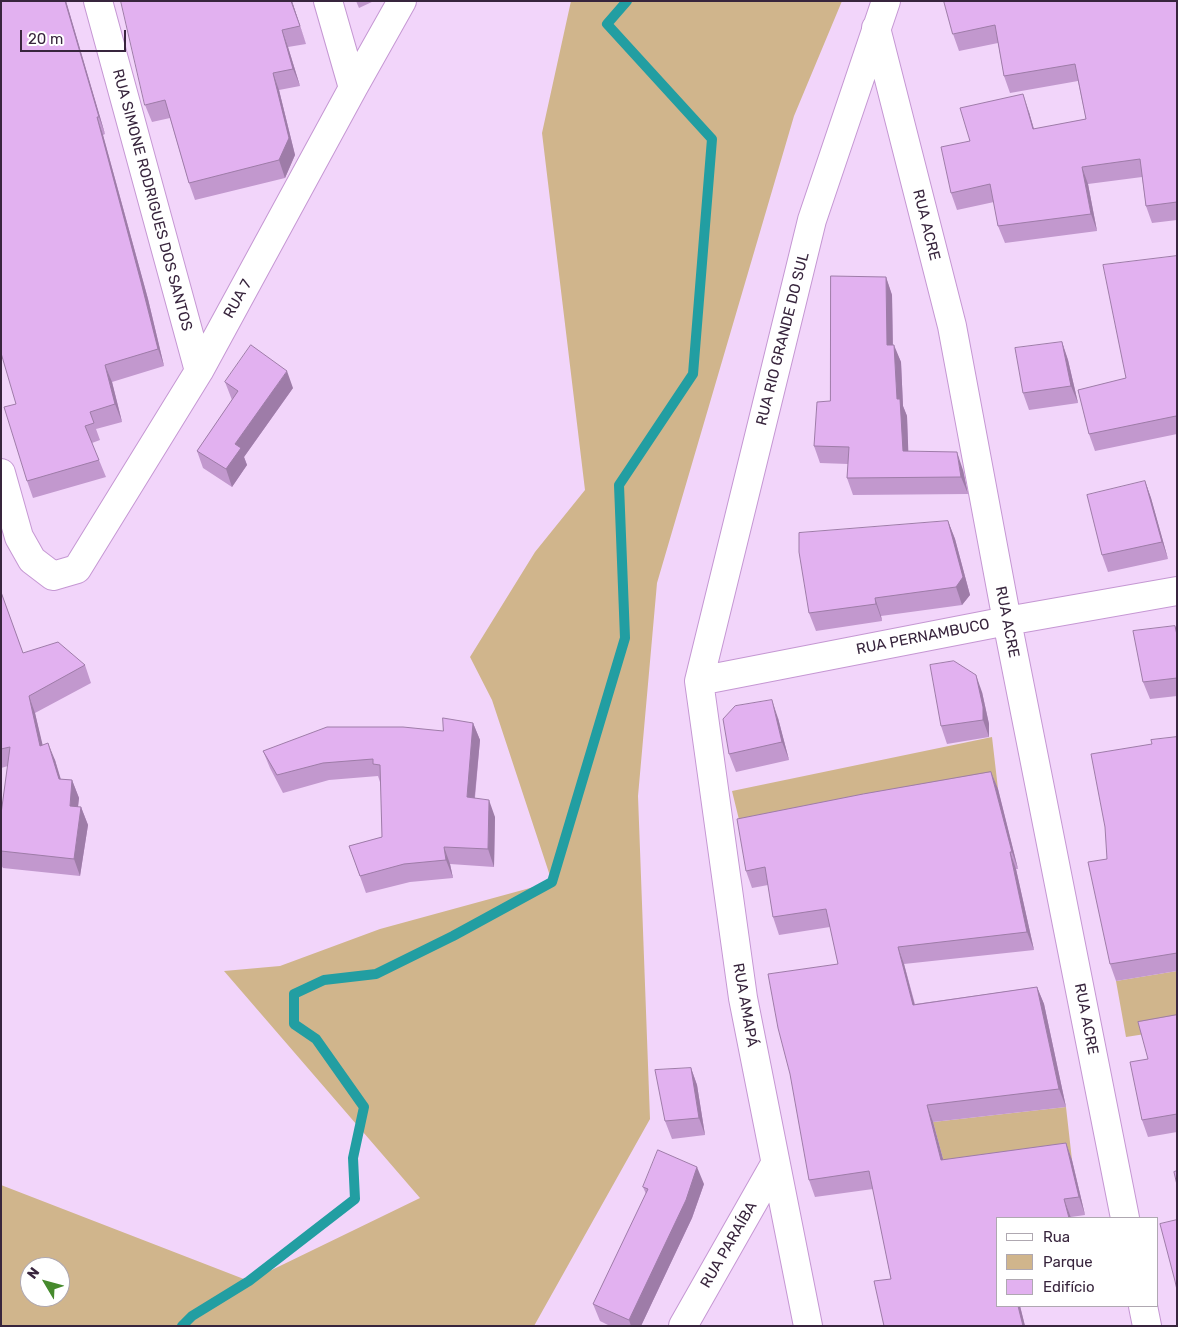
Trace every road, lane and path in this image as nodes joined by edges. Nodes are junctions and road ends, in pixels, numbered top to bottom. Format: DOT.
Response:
graph roads {
  1 [pos="98,1"];
  2 [pos="328,1"];
  3 [pos="402,1"];
  4 [pos="886,1"];
  5 [pos="876,28"];
  6 [pos="353,88"];
  7 [pos="199,370"];
  8 [pos="1,473"];
  9 [pos="1177,591"];
  10 [pos="1007,621"];
  11 [pos="698,682"];
  12 [pos="775,1164"];
  13 [pos="1126,1217"];
  14 [pos="1143,1307"];
  15 [pos="683,1326"];
  16 [pos="808,1326"];
  17 [pos="1147,1326"];
  1 -- 7 [label="street, RUA SIMONE RODRIGUES DOS SANTOS"];
  2 -- 6 [label="street"];
  3 -- 6 [label="street, RUA 7"];
  4 -- 5 [label="street, RUA RIO GRANDE DO SUL"];
  5 -- 10 [label="street, RUA ACRE"];
  5 -- 11 [label="street, RUA RIO GRANDE DO SUL"];
  6 -- 7 [label="street, RUA 7"];
  7 -- 8 [label="street, RUA 7"];
  9 -- 10 [label="street, RUA PERNAMBUCO"];
  10 -- 11 [label="street, RUA PERNAMBUCO"];
  10 -- 13 [label="street, RUA ACRE"];
  11 -- 12 [label="street, RUA AMAPÁ"];
  12 -- 15 [label="street, RUA PARAÍBA"];
  12 -- 16 [label="street, RUA AMAPÁ"];
  14 -- 17 [label="street"];
}
